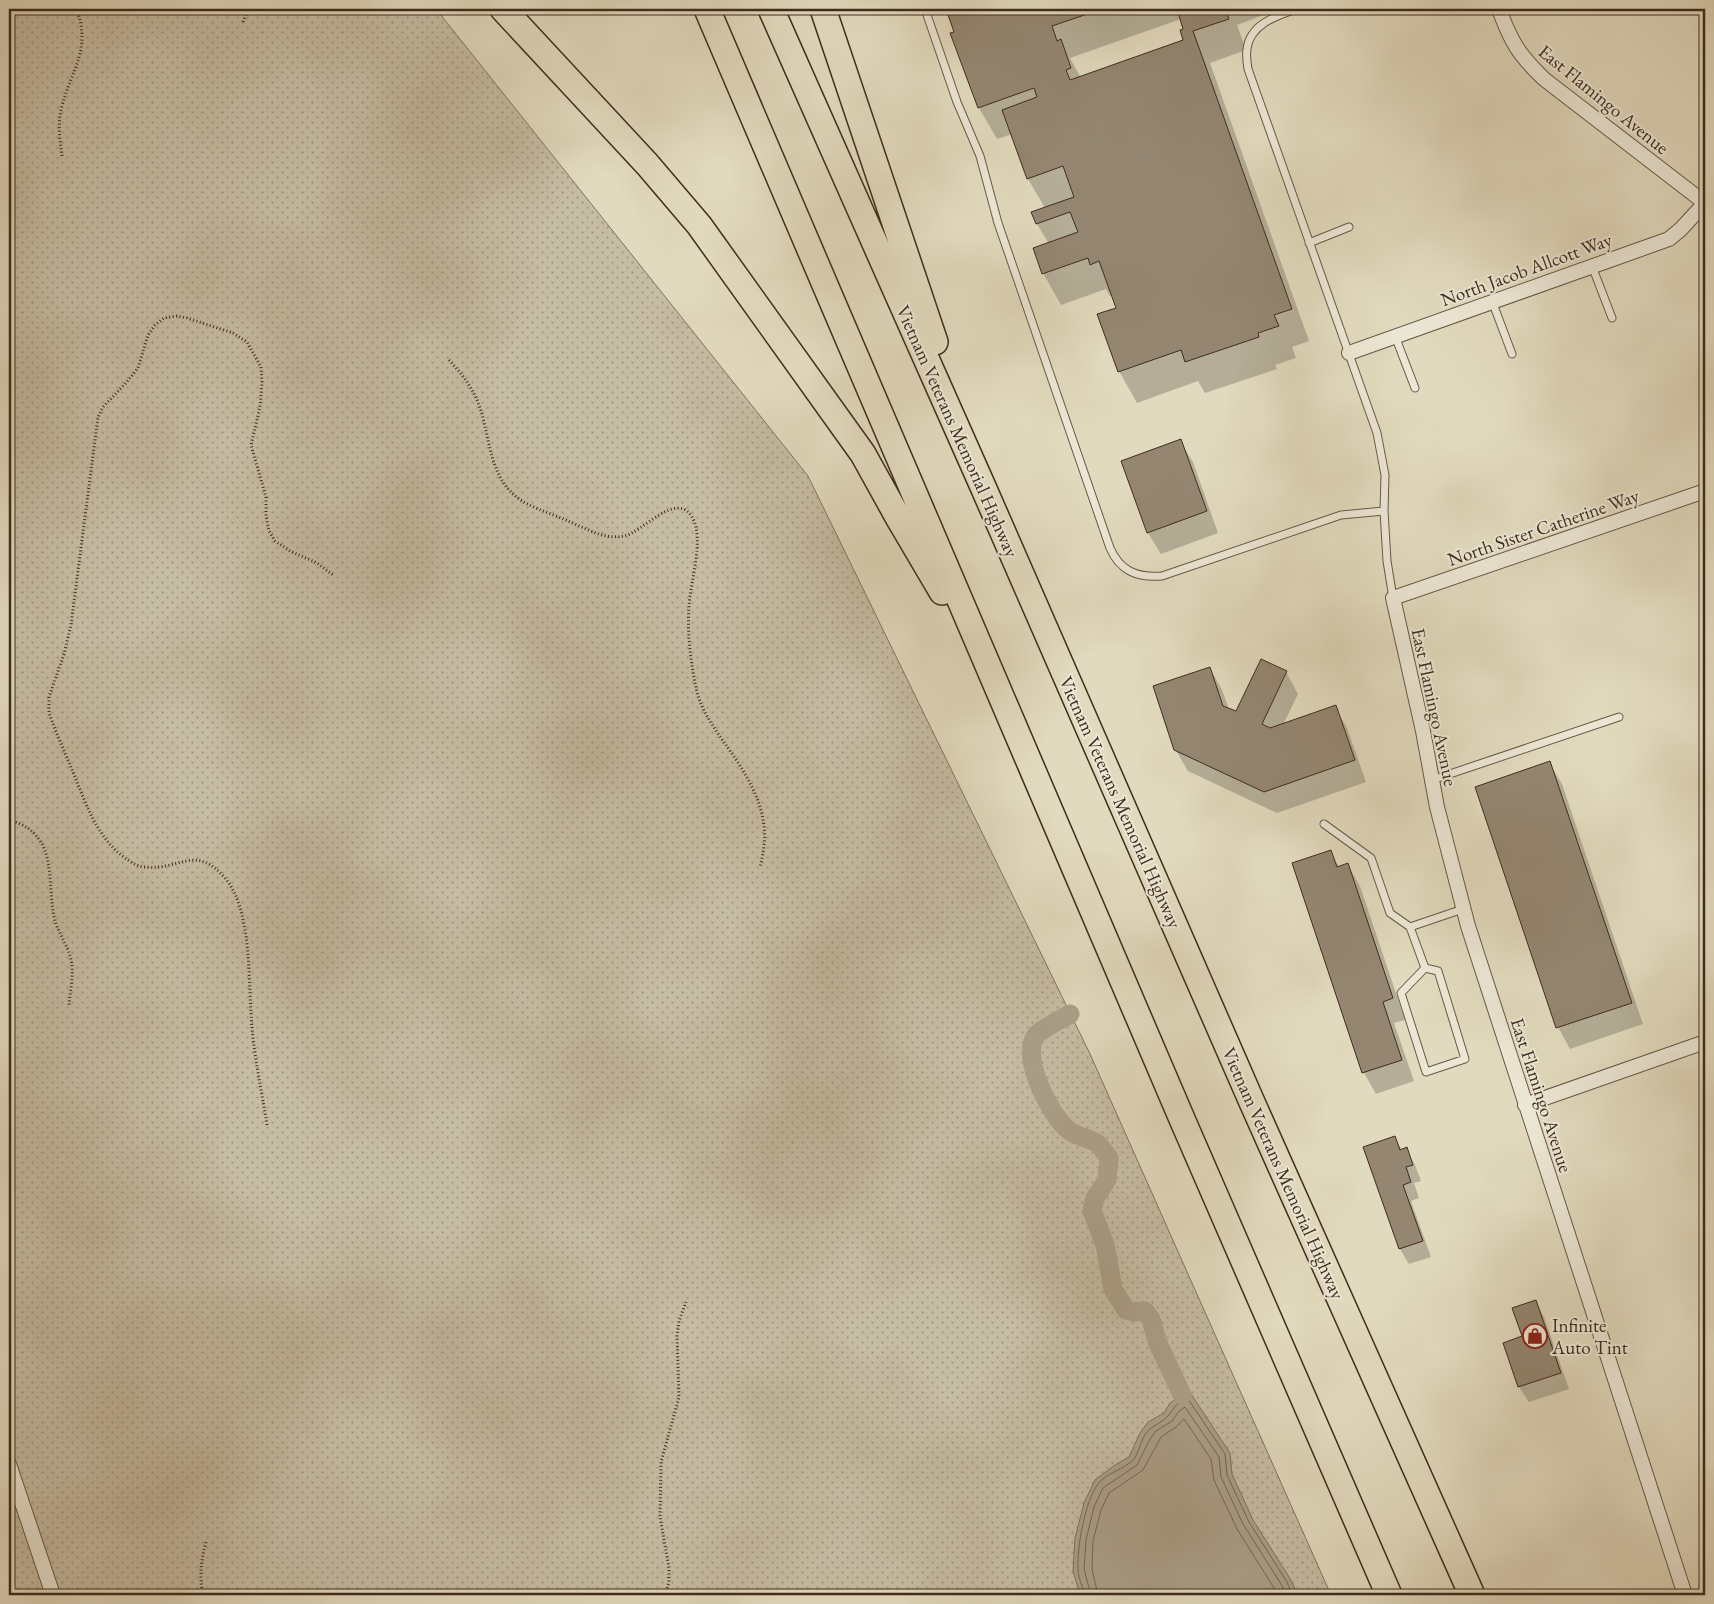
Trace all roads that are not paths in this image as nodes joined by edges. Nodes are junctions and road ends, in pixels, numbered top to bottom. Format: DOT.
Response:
graph roads {
  1 [pos="503,9"];
  2 [pos="707,9"];
  3 [pos="771,9"];
  4 [pos="823,9"];
  5 [pos="925,9"];
  6 [pos="1297,9"];
  7 [pos="1499,9"];
  8 [pos="1705,203"];
  9 [pos="1349,227"];
  10 [pos="1309,243"];
  11 [pos="1592,266"];
  12 [pos="1492,302"];
  13 [pos="1612,318"];
  14 [pos="1395,336"];
  15 [pos="1348,353"];
  16 [pos="1512,354"];
  17 [pos="1414,388"];
  18 [pos="984,489"];
  19 [pos="1705,491"];
  20 [pos="1384,511"];
  21 [pos="1393,598"];
  22 [pos="992,675"];
  23 [pos="1619,717"];
  24 [pos="1432,780"];
  25 [pos="1324,824"];
  26 [pos="1463,909"];
  27 [pos="1410,927"];
  28 [pos="1425,968"];
  29 [pos="1705,1042"];
  30 [pos="1526,1105"];
  31 [pos="9,1464"];
  32 [pos="53,1595"];
  33 [pos="1389,1595"];
  34 [pos="1472,1595"];
  35 [pos="1685,1595"];
  1 -- 22 [label="highway"];
  2 -- 22 [label="highway"];
  3 -- 18 [label="highway, Vietnam Veterans Memorial Highway"];
  4 -- 18 [label="highway"];
  5 -- 20 [label="lane"];
  6 -- 10 [label="lane"];
  7 -- 8 [label="street, East Flamingo Avenue"];
  8 -- 11 [label="street, North Jacob Allcott Way"];
  9 -- 10 [label="lane"];
  10 -- 15 [label="lane"];
  11 -- 12 [label="street, North Jacob Allcott Way"];
  11 -- 13 [label="lane"];
  12 -- 14 [label="street, North Jacob Allcott Way"];
  12 -- 16 [label="lane"];
  14 -- 15 [label="street, North Jacob Allcott Way"];
  14 -- 17 [label="lane"];
  15 -- 20 [label="lane"];
  18 -- 34 [label="highway, Vietnam Veterans Memorial Highway"];
  19 -- 21 [label="street, North Sister Catherine Way"];
  20 -- 21 [label="lane"];
  21 -- 24 [label="street, East Flamingo Avenue"];
  22 -- 33 [label="highway"];
  23 -- 24 [label="lane"];
  24 -- 26 [label="street, East Flamingo Avenue"];
  25 -- 27 [label="lane"];
  26 -- 27 [label="lane"];
  26 -- 30 [label="street, East Flamingo Avenue"];
  27 -- 28 [label="lane"];
  28 -- 28 [label="lane"];
  29 -- 30 [label="street"];
  30 -- 35 [label="street, East Flamingo Avenue"];
  31 -- 32 [label="street"];
}
